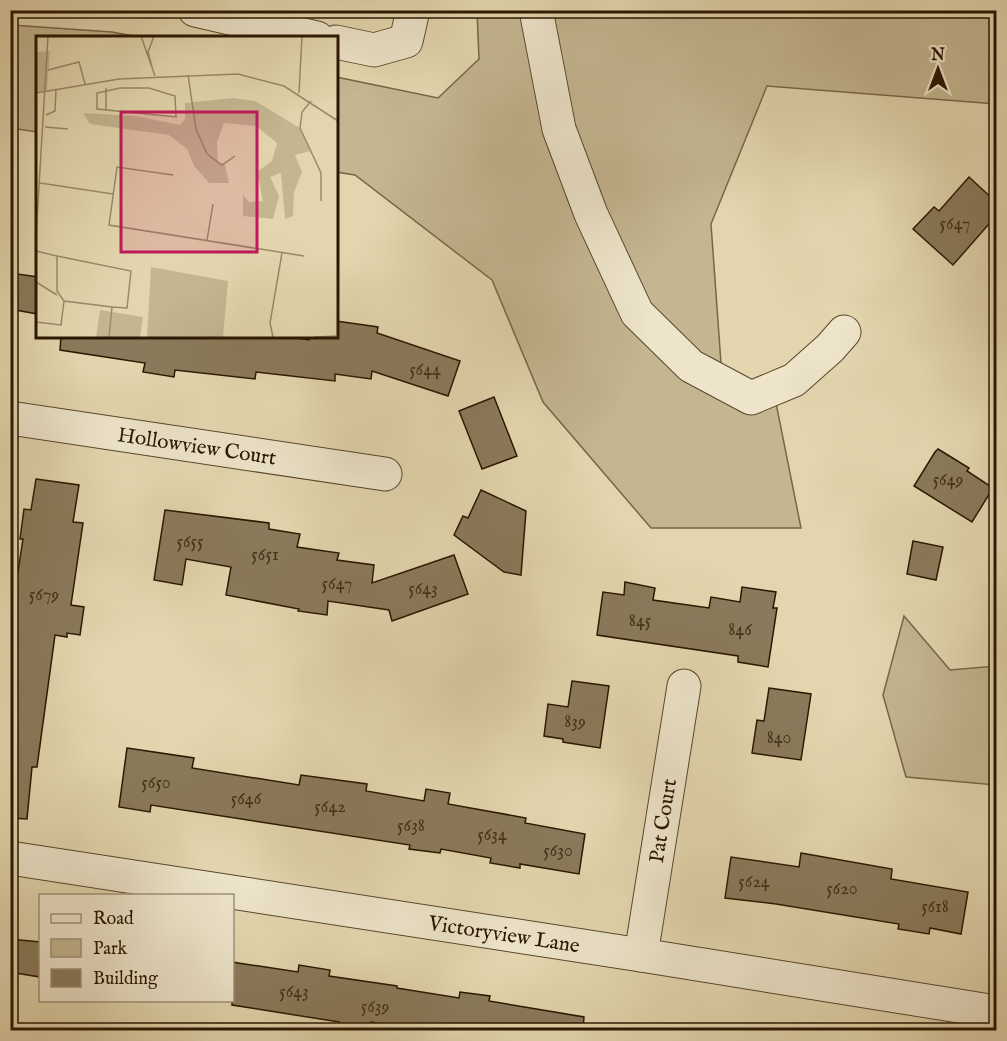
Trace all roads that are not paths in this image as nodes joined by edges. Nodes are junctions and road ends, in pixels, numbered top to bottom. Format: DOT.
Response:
graph roads {
  1 [pos="195,10"];
  2 [pos="413,10"];
  3 [pos="536,10"];
  4 [pos="308,36"];
  5 [pos="338,42"];
  6 [pos="844,332"];
  7 [pos="10,418"];
  8 [pos="384,474"];
  9 [pos="684,686"];
  10 [pos="10,858"];
  11 [pos="641,955"];
  12 [pos="996,1012"];
  1 -- 4 [label="street"];
  2 -- 5 [label="street"];
  3 -- 6 [label="street"];
  7 -- 8 [label="street, Hollowview Court"];
  9 -- 11 [label="street, Pat Court"];
  10 -- 11 [label="street, Victoryview Lane"];
  11 -- 12 [label="street, Victoryview Lane"];
}
